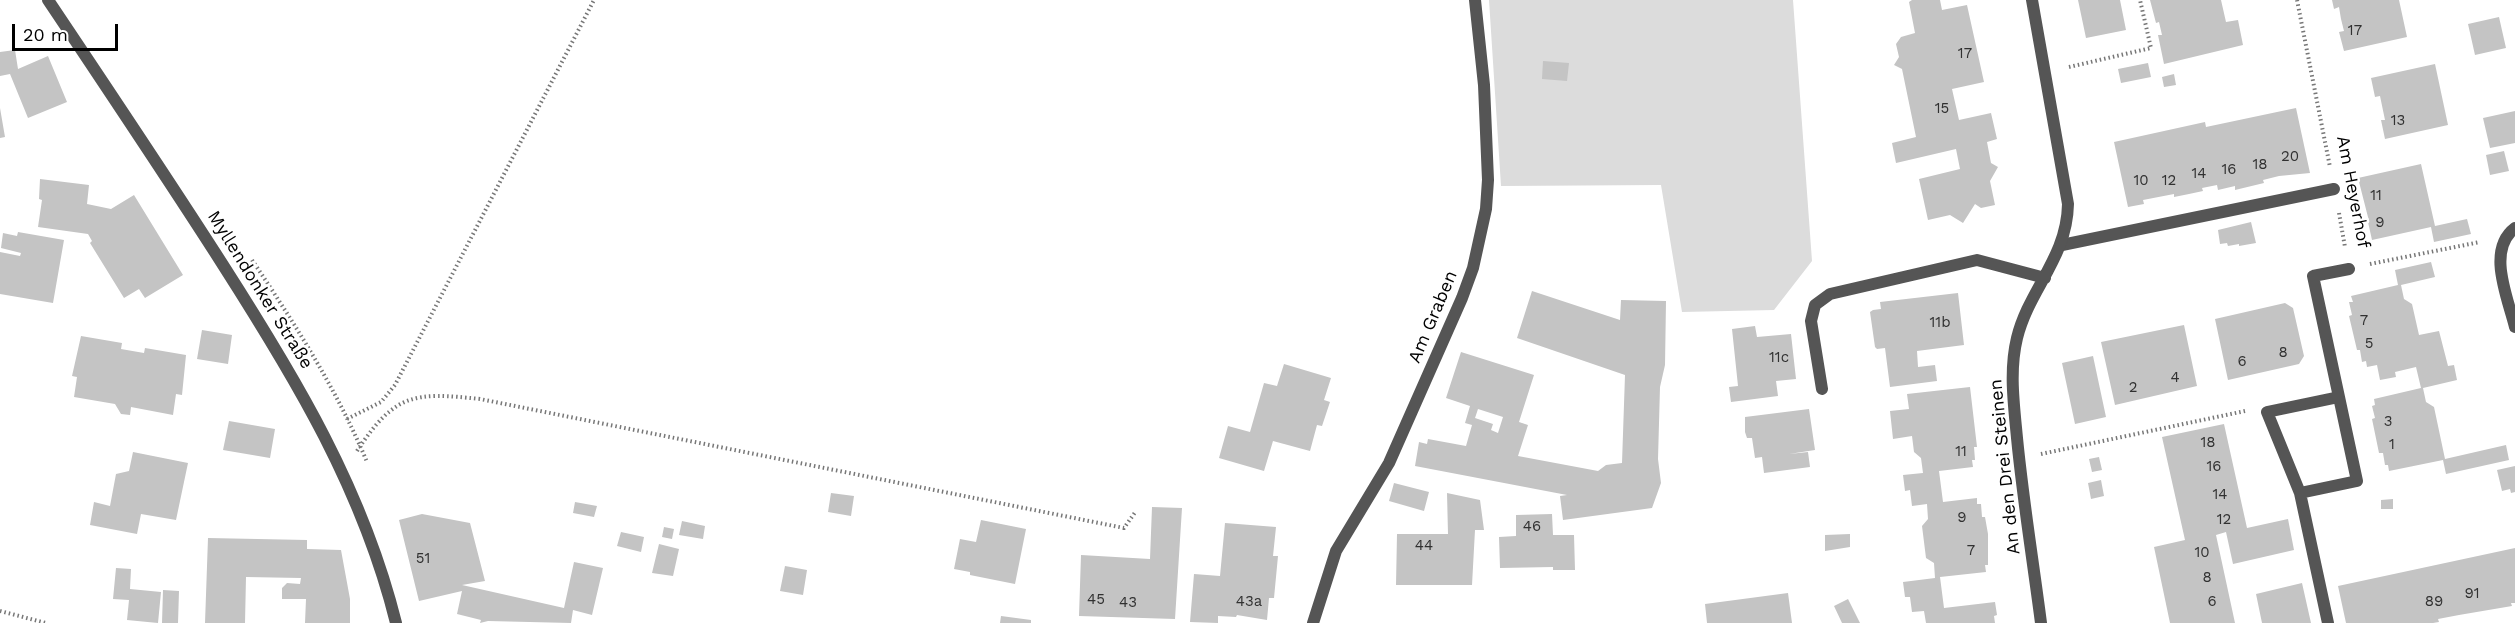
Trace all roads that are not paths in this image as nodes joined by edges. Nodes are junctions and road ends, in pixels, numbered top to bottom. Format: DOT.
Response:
graph roads {
  1 [pos="48,0"];
  2 [pos="1475,0"];
  3 [pos="2032,0"];
  4 [pos="2334,189"];
  5 [pos="2511,232"];
  6 [pos="2062,244"];
  7 [pos="2349,268"];
  8 [pos="2045,278"];
  9 [pos="2515,327"];
  10 [pos="1822,388"];
  11 [pos="2339,397"];
  12 [pos="2300,493"];
  13 [pos="396,623"];
  14 [pos="1312,623"];
  15 [pos="2041,623"];
  16 [pos="2328,623"];
  1 -- 13 [label="street, Myllendonker Straße"];
  2 -- 14 [label="street, Am Graben"];
  3 -- 6 [label="street, An den Drei Steinen"];
  4 -- 6 [label="street"];
  5 -- 9 [label="street"];
  6 -- 8 [label="street, An den Drei Steinen"];
  7 -- 11 [label="street, Am Heyerhof"];
  8 -- 10 [label="street"];
  8 -- 15 [label="street, An den Drei Steinen"];
  11 -- 12 [label="street, Am Heyerhof"];
  11 -- 12 [label="street"];
  12 -- 16 [label="street"];
}
